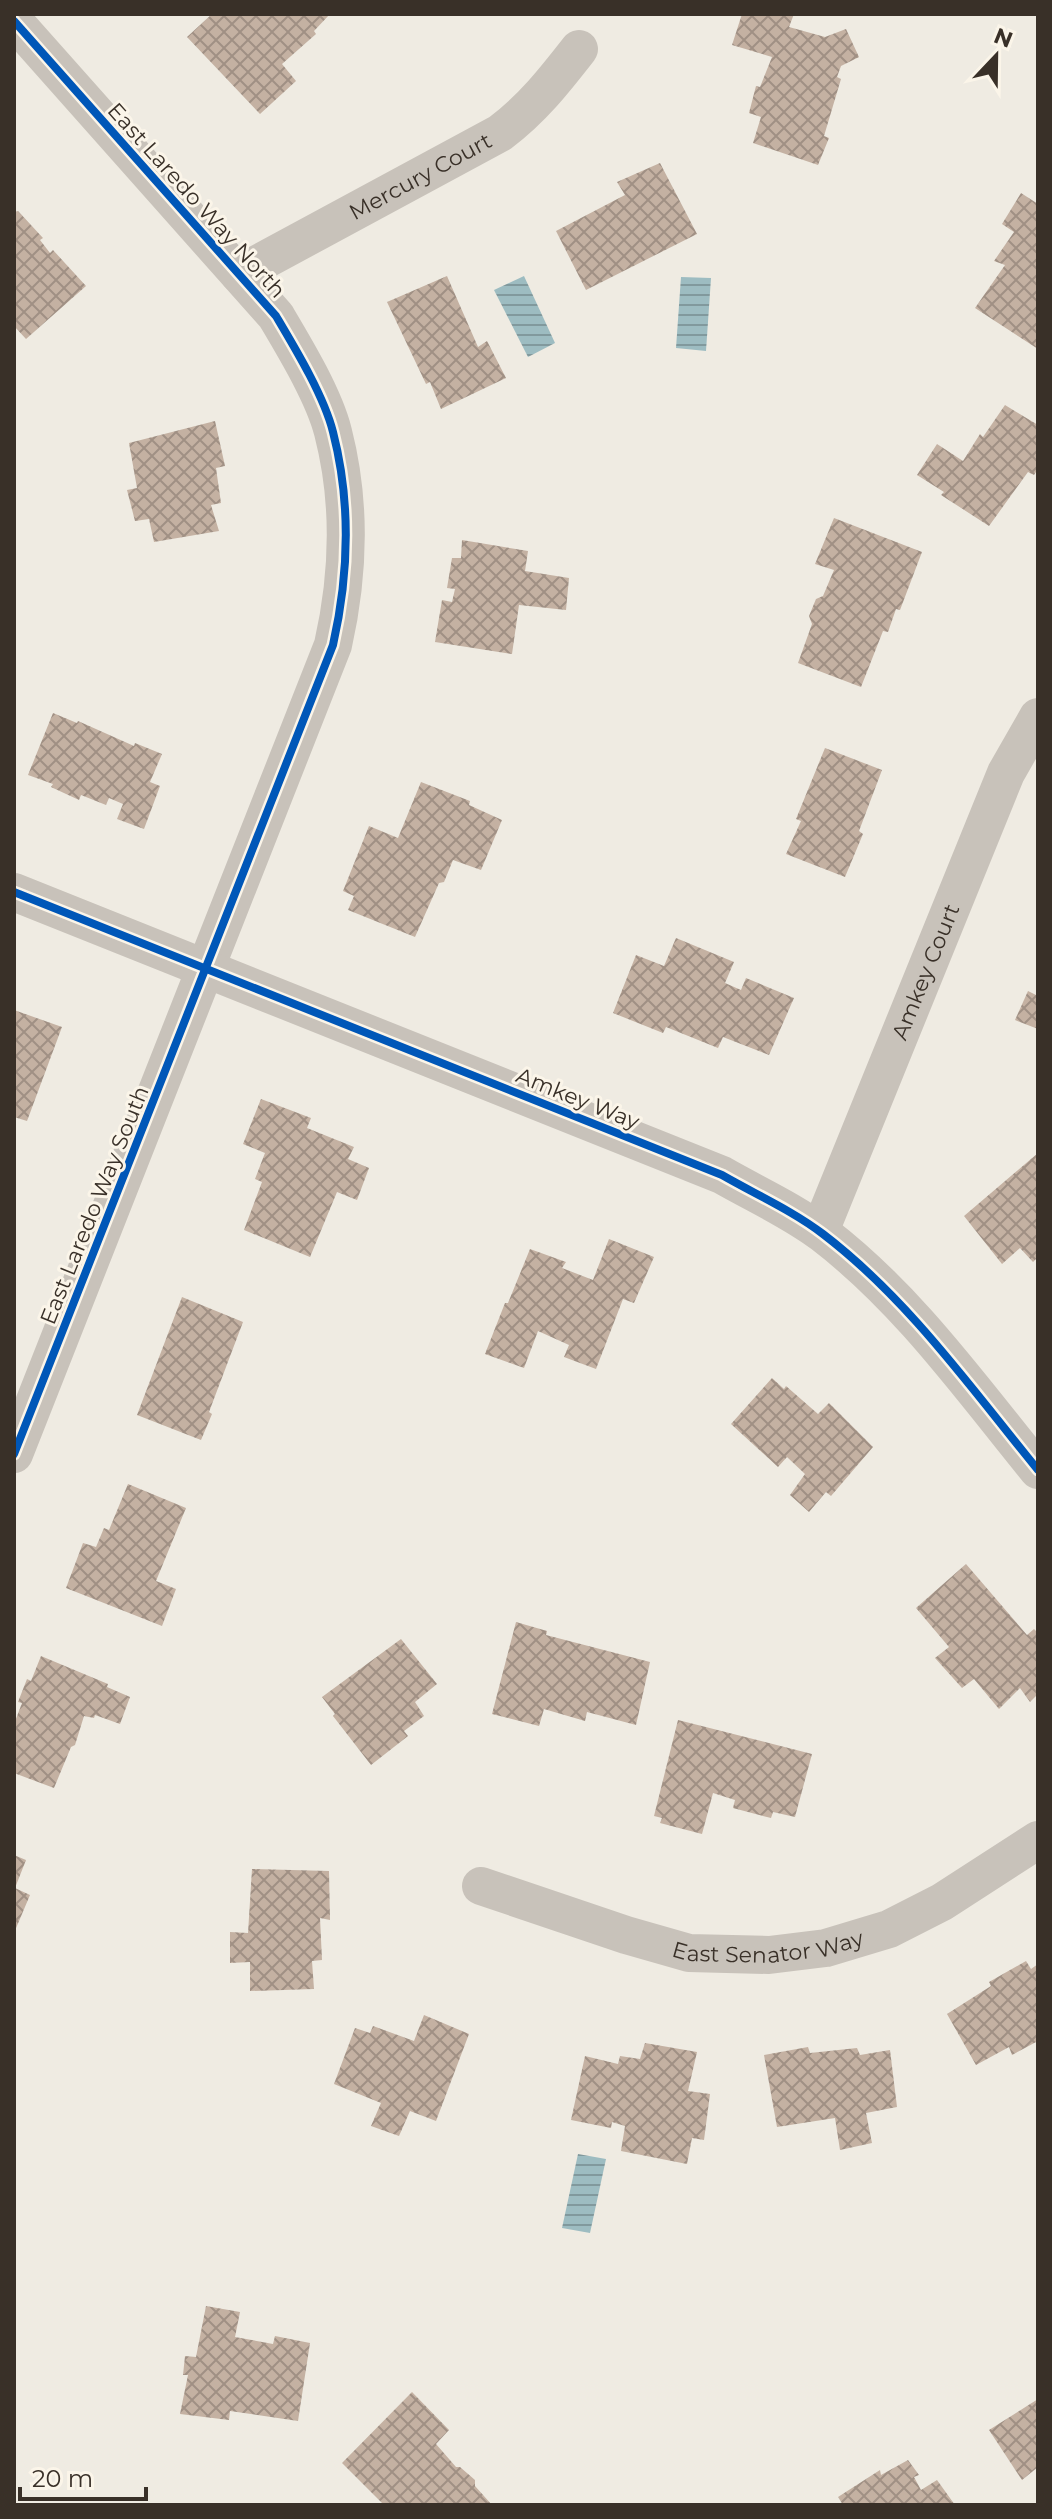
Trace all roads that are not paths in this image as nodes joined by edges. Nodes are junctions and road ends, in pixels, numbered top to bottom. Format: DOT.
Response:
graph roads {
  1 [pos="14,21"];
  2 [pos="579,49"];
  3 [pos="239,274"];
  4 [pos="1038,717"];
  5 [pos="14,892"];
  6 [pos="208,969"];
  7 [pos="820,1231"];
  8 [pos="14,1454"];
  9 [pos="1038,1470"];
  10 [pos="1038,1840"];
  11 [pos="481,1886"];
  1 -- 3 [label="street, East Laredo Way North"];
  2 -- 3 [label="street, Mercury Court"];
  3 -- 6 [label="street, East Laredo Way North"];
  4 -- 7 [label="street, Amkey Court"];
  5 -- 6 [label="street, Amkey Way"];
  6 -- 7 [label="street, Amkey Way"];
  6 -- 8 [label="street, East Laredo Way South"];
  7 -- 9 [label="street, Amkey Way"];
  10 -- 11 [label="street, East Senator Way"];
}
